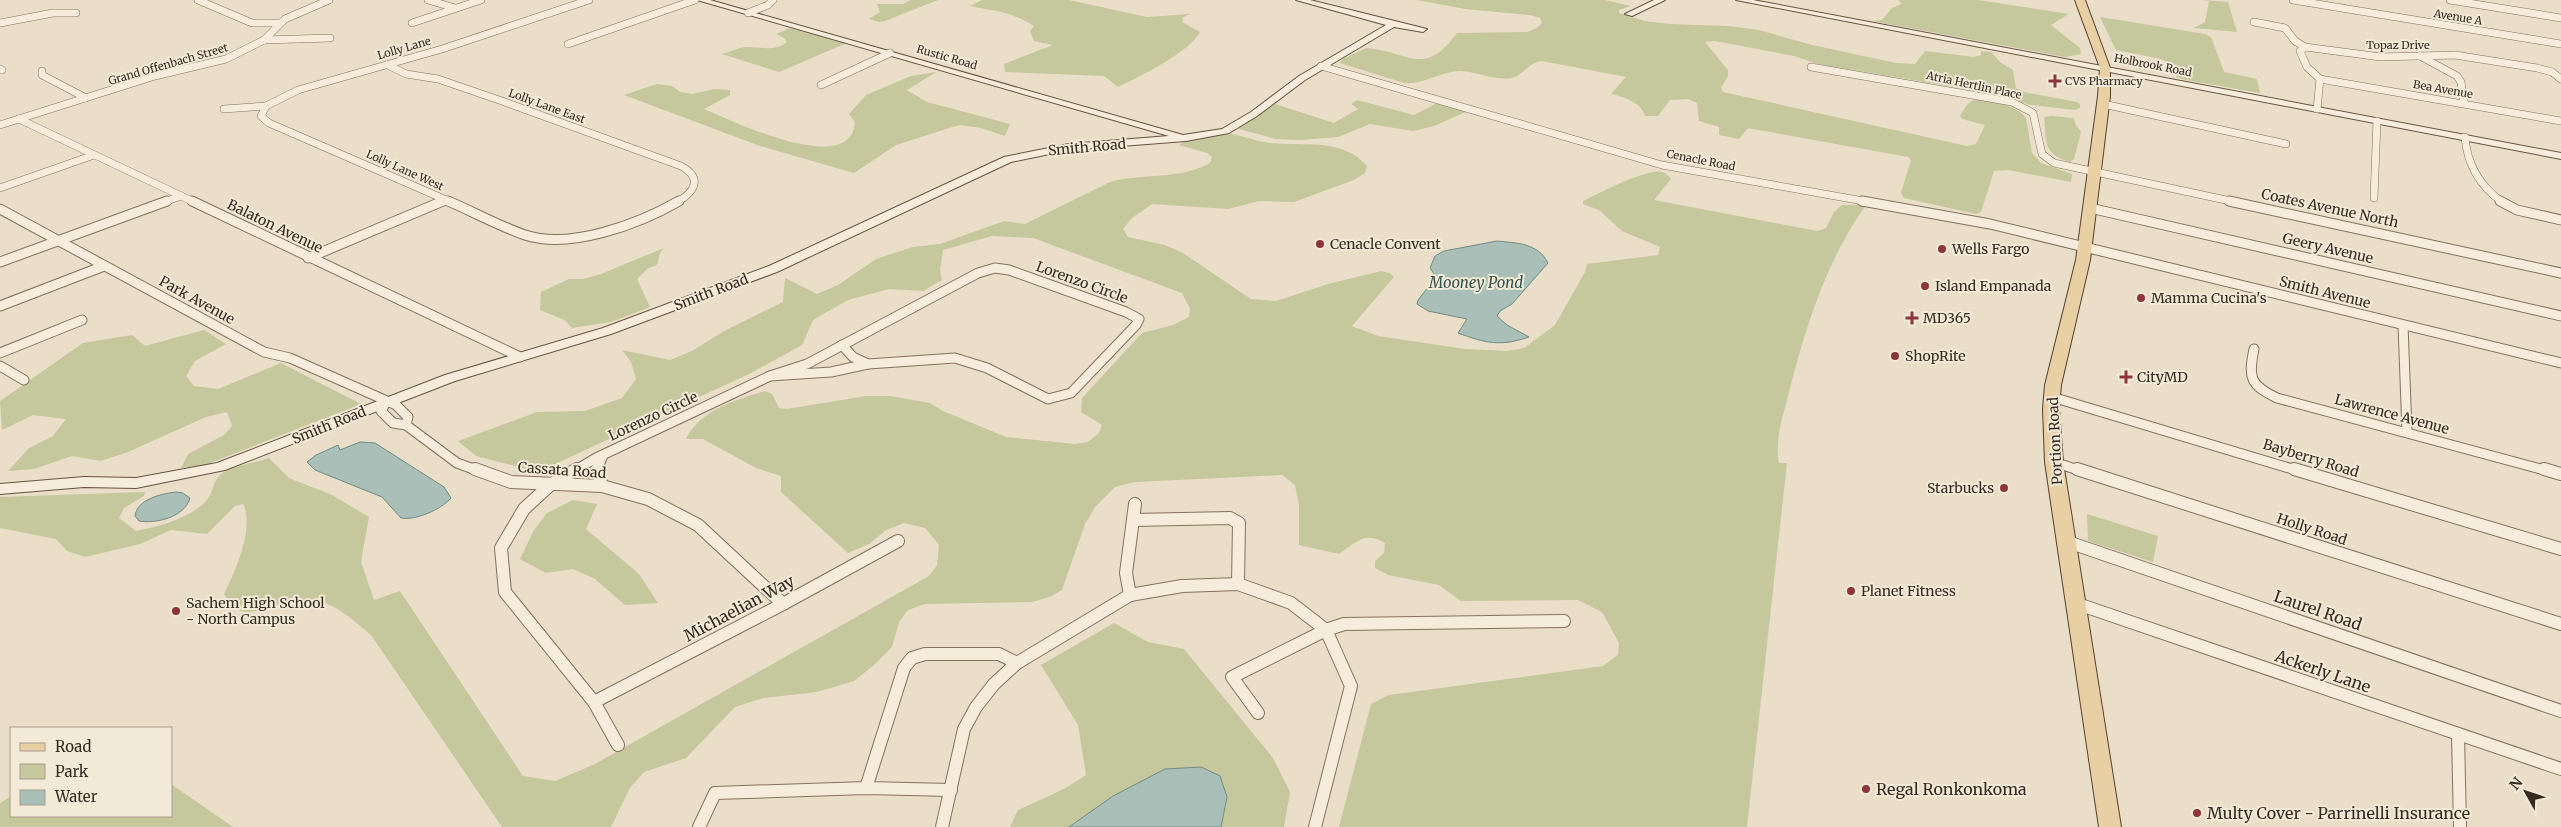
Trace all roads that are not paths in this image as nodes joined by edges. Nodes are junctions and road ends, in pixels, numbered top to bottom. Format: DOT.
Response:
graph roads {
  1 [pos="198,0"];
  2 [pos="428,0"];
  3 [pos="482,0"];
  4 [pos="589,0"];
  5 [pos="695,0"];
  6 [pos="701,0"];
  7 [pos="773,0"];
  8 [pos="1300,0"];
  9 [pos="1661,0"];
  10 [pos="1740,0"];
  11 [pos="2080,0"];
  12 [pos="2293,0"];
  13 [pos="2450,0"];
  14 [pos="329,2"];
  15 [pos="455,8"];
  16 [pos="76,13"];
  17 [pos="748,13"];
  18 [pos="1629,14"];
  19 [pos="2561,18"];
  20 [pos="2254,22"];
  21 [pos="0,23"];
  22 [pos="279,23"];
  23 [pos="412,23"];
  24 [pos="1393,24"];
  25 [pos="1423,29"];
  26 [pos="330,38"];
  27 [pos="264,40"];
  28 [pos="568,44"];
  29 [pos="2561,44"];
  30 [pos="2305,47"];
  31 [pos="890,53"];
  32 [pos="2420,56"];
  33 [pos="388,65"];
  34 [pos="1322,66"];
  35 [pos="1811,67"];
  36 [pos="2105,68"];
  37 [pos="42,71"];
  38 [pos="2320,79"];
  39 [pos="2561,79"];
  40 [pos="821,84"];
  41 [pos="86,98"];
  42 [pos="2464,103"];
  43 [pos="2103,104"];
  44 [pos="266,106"];
  45 [pos="224,109"];
  46 [pos="2317,109"];
  47 [pos="19,119"];
  48 [pos="2377,120"];
  49 [pos="2561,121"];
  50 [pos="0,125"];
  51 [pos="1186,138"];
  52 [pos="2465,138"];
  53 [pos="2286,144"];
  54 [pos="94,156"];
  55 [pos="2561,156"];
  56 [pos="2093,172"];
  57 [pos="694,177"];
  58 [pos="0,188"];
  59 [pos="181,196"];
  60 [pos="2374,198"];
  61 [pos="445,200"];
  62 [pos="2090,208"];
  63 [pos="0,209"];
  64 [pos="2559,220"];
  65 [pos="2561,228"];
  66 [pos="555,239"];
  67 [pos="57,241"];
  68 [pos="2083,247"];
  69 [pos="548,248"];
  70 [pos="308,258"];
  71 [pos="0,262"];
  72 [pos="104,266"];
  73 [pos="2561,273"];
  74 [pos="0,306"];
  75 [pos="2561,316"];
  76 [pos="82,320"];
  77 [pos="2403,325"];
  78 [pos="842,346"];
  79 [pos="2254,349"];
  80 [pos="0,353"];
  81 [pos="520,357"];
  82 [pos="2561,363"];
  83 [pos="868,364"];
  84 [pos="0,366"];
  85 [pos="12,374"];
  86 [pos="770,376"];
  87 [pos="0,379"];
  88 [pos="24,380"];
  89 [pos="2052,397"];
  90 [pos="386,402"];
  91 [pos="2407,432"];
  92 [pos="604,455"];
  93 [pos="2054,462"];
  94 [pos="2561,474"];
  95 [pos="550,485"];
  96 [pos="602,486"];
  97 [pos="0,489"];
  98 [pos="1135,504"];
  99 [pos="1133,520"];
  100 [pos="898,541"];
  101 [pos="2065,541"];
  102 [pos="2561,549"];
  103 [pos="1238,584"];
  104 [pos="1130,595"];
  105 [pos="2074,603"];
  106 [pos="783,604"];
  107 [pos="1564,621"];
  108 [pos="2561,624"];
  109 [pos="1326,630"];
  110 [pos="1017,664"];
  111 [pos="594,702"];
  112 [pos="2561,711"];
  113 [pos="1258,713"];
  114 [pos="2458,734"];
  115 [pos="618,745"];
  116 [pos="2561,769"];
  117 [pos="866,788"];
  118 [pos="951,790"];
  119 [pos="699,827"];
  120 [pos="942,827"];
  121 [pos="1315,827"];
  122 [pos="2110,827"];
  123 [pos="2460,827"];
  1 -- 22 [label="street"];
  2 -- 15 [label="street"];
  3 -- 15 [label="street"];
  4 -- 33 [label="street, Lolly Lane"];
  5 -- 28 [label="street"];
  6 -- 17 [label="street, Rustic Road"];
  7 -- 17 [label="street"];
  8 -- 24 [label="street"];
  9 -- 18 [label="street"];
  10 -- 36 [label="street, Holbrook Road"];
  11 -- 36 [label="main road, Portion Road"];
  12 -- 29 [label="street, Avenue A"];
  13 -- 19 [label="street"];
  14 -- 22 [label="street, Grand Offenbach Street"];
  15 -- 23 [label="street"];
  16 -- 21 [label="street"];
  17 -- 31 [label="street, Rustic Road"];
  20 -- 30 [label="street"];
  22 -- 27 [label="street, Grand Offenbach Street"];
  24 -- 25 [label="street"];
  24 -- 34 [label="street, Smith Road"];
  26 -- 27 [label="street"];
  27 -- 41 [label="street, Grand Offenbach Street"];
  30 -- 32 [label="street, Topaz Drive"];
  30 -- 38 [label="street"];
  31 -- 40 [label="street"];
  31 -- 51 [label="street, Rustic Road"];
  32 -- 39 [label="street, Topaz Drive"];
  32 -- 42 [label="street"];
  33 -- 44 [label="street, Lolly Lane"];
  33 -- 57 [label="street, Lolly Lane East"];
  34 -- 51 [label="street, Smith Road"];
  34 -- 68 [label="street, Cenacle Road"];
  35 -- 56 [label="street, Atria Hertlin Place"];
  36 -- 43 [label="main road, Portion Road"];
  36 -- 46 [label="street, Holbrook Road"];
  37 -- 41 [label="street"];
  38 -- 42 [label="street, Bea Avenue"];
  38 -- 46 [label="street"];
  41 -- 47 [label="street, Grand Offenbach Street"];
  42 -- 49 [label="street, Bea Avenue"];
  43 -- 53 [label="street"];
  43 -- 56 [label="main road, Portion Road"];
  44 -- 45 [label="street, Lolly Lane"];
  44 -- 61 [label="street, Lolly Lane West"];
  46 -- 48 [label="street, Holbrook Road"];
  47 -- 50 [label="street, Grand Offenbach Street"];
  47 -- 54 [label="street, Balaton Avenue"];
  48 -- 52 [label="street, Holbrook Road"];
  48 -- 60 [label="street"];
  51 -- 81 [label="street, Smith Road"];
  52 -- 55 [label="street, Holbrook Road"];
  52 -- 64 [label="street"];
  54 -- 58 [label="street"];
  54 -- 59 [label="street, Balaton Avenue"];
  56 -- 62 [label="main road, Portion Road"];
  56 -- 73 [label="street, Coates Avenue North"];
  57 -- 66 [label="street, Lolly Lane West"];
  59 -- 67 [label="street"];
  59 -- 70 [label="street, Balaton Avenue"];
  61 -- 66 [label="street, Lolly Lane West"];
  61 -- 70 [label="street"];
  62 -- 68 [label="main road, Portion Road"];
  62 -- 75 [label="street, Geery Avenue"];
  63 -- 67 [label="street, Park Avenue"];
  64 -- 65 [label="street"];
  66 -- 69 [label="street"];
  67 -- 71 [label="street"];
  67 -- 72 [label="street, Park Avenue"];
  68 -- 77 [label="street, Smith Avenue"];
  68 -- 89 [label="main road, Portion Road"];
  70 -- 81 [label="street, Balaton Avenue"];
  72 -- 74 [label="street"];
  72 -- 90 [label="street, Park Avenue"];
  76 -- 80 [label="street"];
  77 -- 82 [label="street, Smith Avenue"];
  77 -- 91 [label="street"];
  78 -- 83 [label="street"];
  78 -- 83 [label="street, Lorenzo Circle"];
  78 -- 86 [label="street, Lorenzo Circle"];
  79 -- 91 [label="street, Lawrence Avenue"];
  81 -- 90 [label="street, Smith Road"];
  83 -- 86 [label="street, Lorenzo Circle"];
  84 -- 85 [label="street"];
  85 -- 87 [label="street"];
  85 -- 88 [label="street"];
  86 -- 92 [label="street, Lorenzo Circle"];
  89 -- 93 [label="main road, Portion Road"];
  89 -- 102 [label="street, Bayberry Road"];
  90 -- 95 [label="street, Cassata Road"];
  90 -- 97 [label="street, Smith Road"];
  91 -- 94 [label="street, Lawrence Avenue"];
  92 -- 95 [label="street, Lorenzo Circle"];
  92 -- 96 [label="street"];
  93 -- 101 [label="main road, Portion Road"];
  93 -- 108 [label="street, Holly Road"];
  95 -- 96 [label="street, Cassata Road"];
  95 -- 111 [label="street"];
  96 -- 106 [label="street, Cassata Road"];
  98 -- 99 [label="street"];
  99 -- 103 [label="street"];
  99 -- 104 [label="street"];
  100 -- 106 [label="street, Michaelian Way"];
  101 -- 105 [label="main road, Portion Road"];
  101 -- 112 [label="street, Laurel Road"];
  103 -- 104 [label="street"];
  103 -- 109 [label="street"];
  104 -- 110 [label="street"];
  105 -- 114 [label="street, Ackerly Lane"];
  105 -- 122 [label="main road, Portion Road"];
  106 -- 111 [label="street, Michaelian Way"];
  107 -- 109 [label="street"];
  109 -- 113 [label="street"];
  109 -- 121 [label="street"];
  110 -- 117 [label="street"];
  110 -- 118 [label="street"];
  111 -- 115 [label="street"];
  114 -- 116 [label="street, Ackerly Lane"];
  114 -- 123 [label="street"];
  117 -- 118 [label="street"];
  117 -- 119 [label="street"];
  118 -- 120 [label="street"];
}
